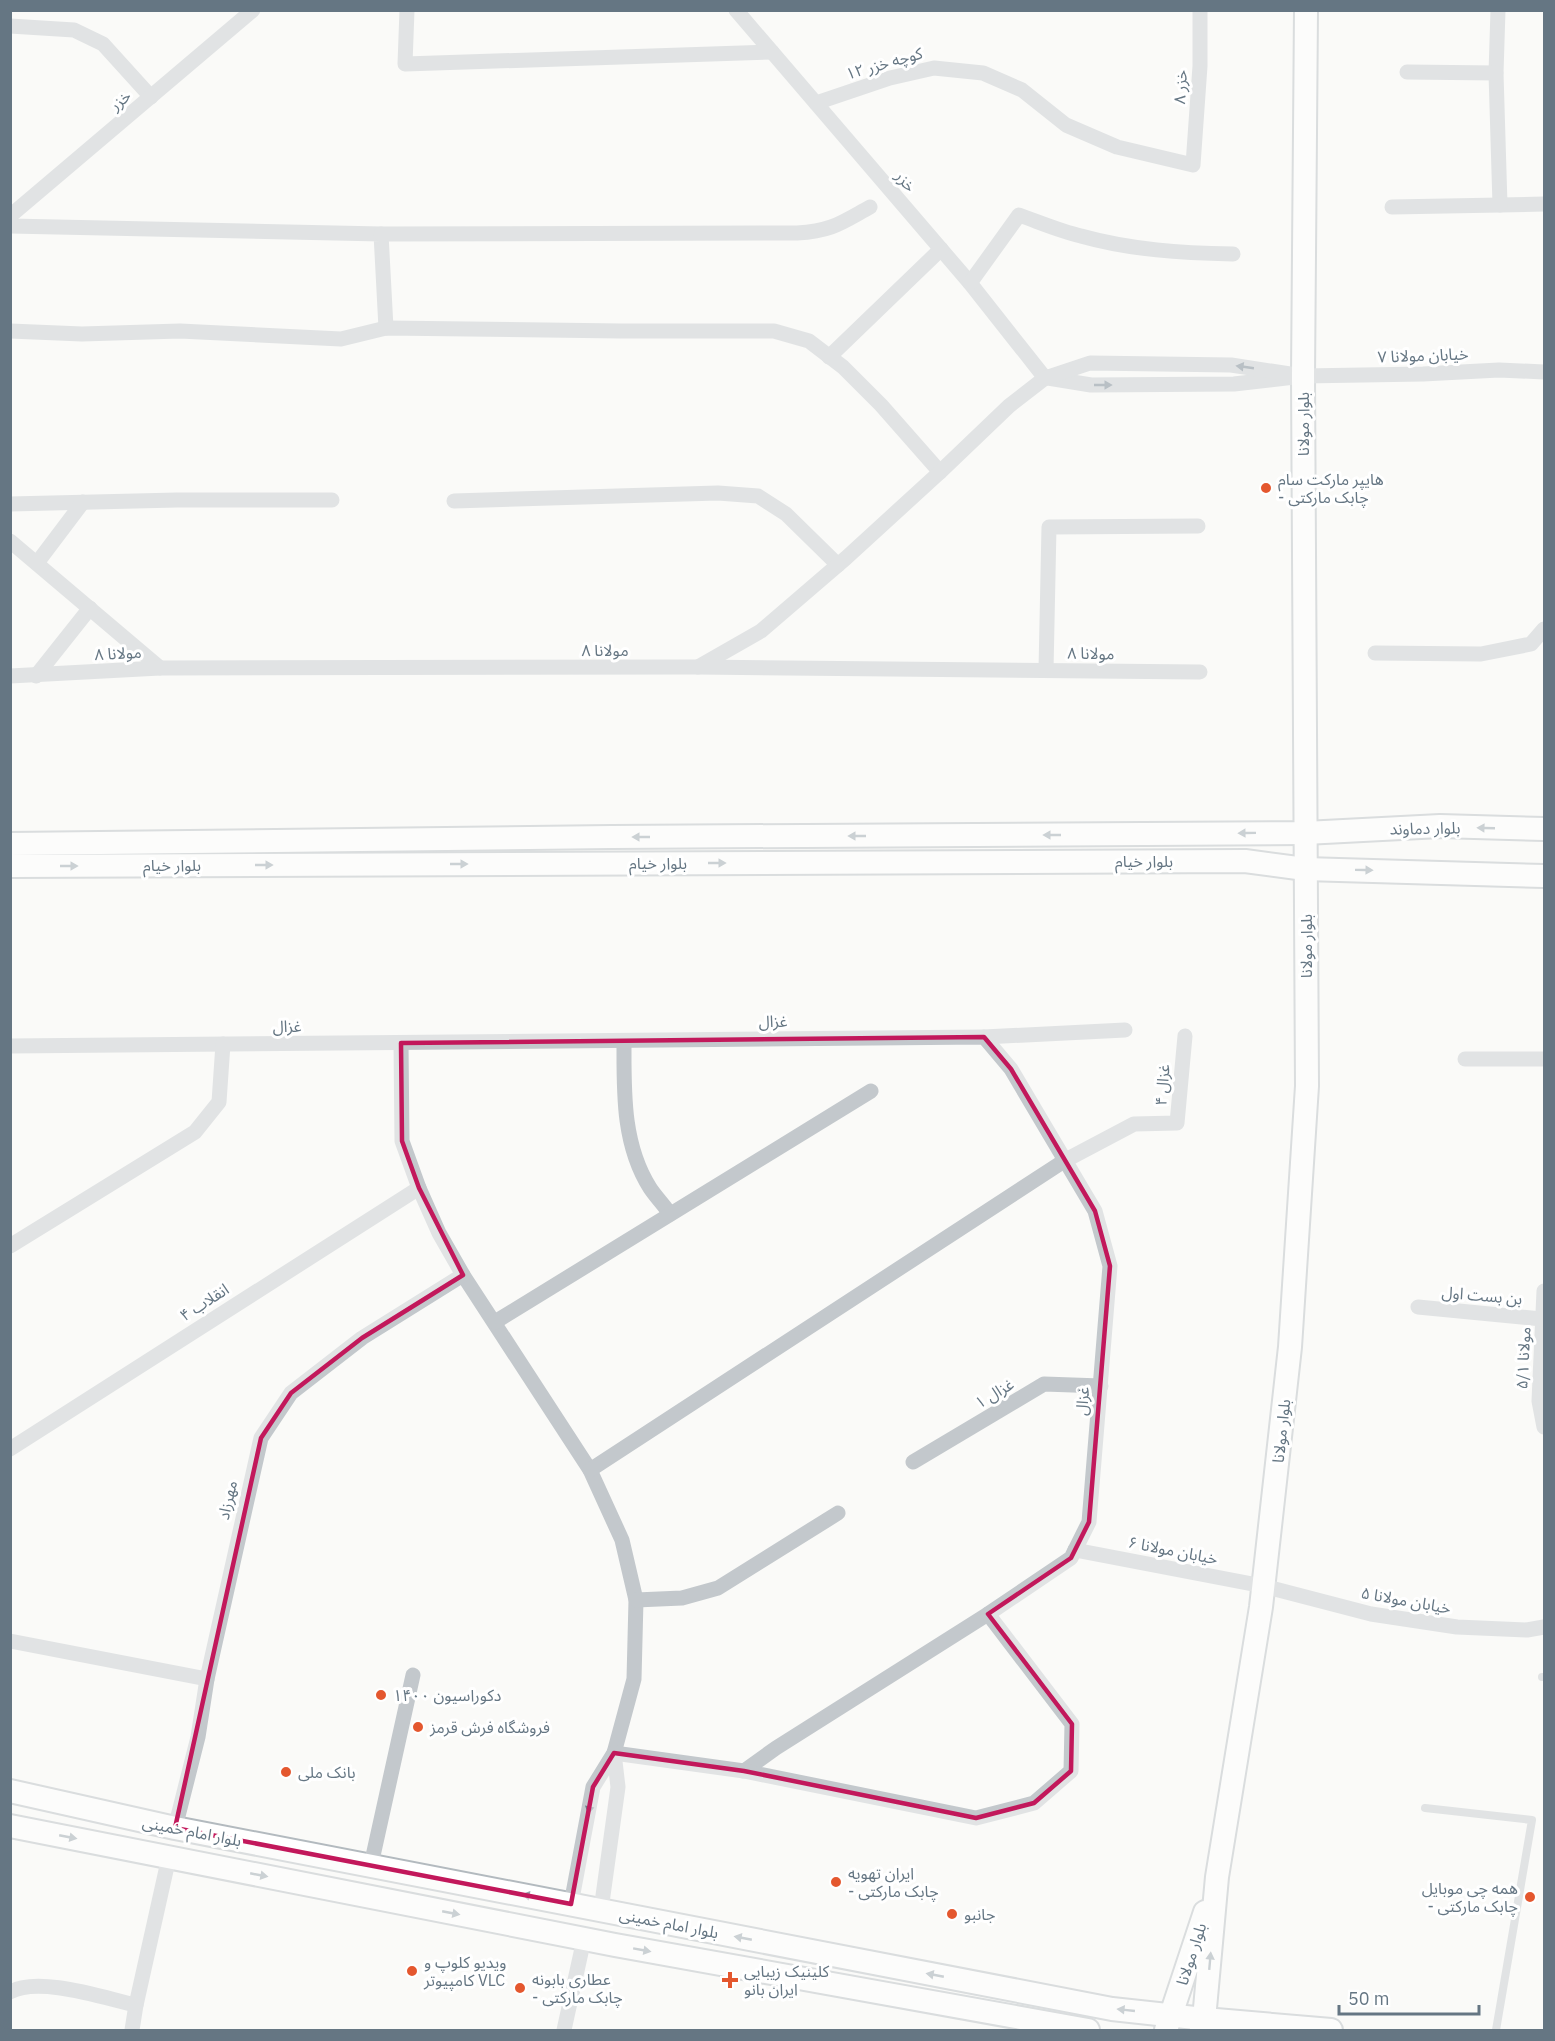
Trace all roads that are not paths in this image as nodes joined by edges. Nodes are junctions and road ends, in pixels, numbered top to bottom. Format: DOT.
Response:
graph roads {
  1 [pos="253,10"];
  2 [pos="407,10"];
  3 [pos="736,10"];
  4 [pos="1200,10"];
  5 [pos="1306,10"];
  6 [pos="1498,10"];
  7 [pos="10,26"];
  8 [pos="772,52"];
  9 [pos="1407,72"];
  10 [pos="1496,73"];
  11 [pos="151,97"];
  12 [pos="816,103"];
  13 [pos="1193,165"];
  14 [pos="1545,204"];
  15 [pos="1500,205"];
  16 [pos="870,207"];
  17 [pos="1392,207"];
  18 [pos="10,216"];
  19 [pos="10,226"];
  20 [pos="381,234"];
  21 [pos="941,249"];
  22 [pos="1233,254"];
  23 [pos="970,283"];
  24 [pos="386,328"];
  25 [pos="10,331"];
  26 [pos="830,357"];
  27 [pos="1545,372"];
  28 [pos="1302,376"];
  29 [pos="1045,378"];
  30 [pos="940,472"];
  31 [pos="332,500"];
  32 [pos="454,501"];
  33 [pos="83,502"];
  34 [pos="10,504"];
  35 [pos="1198,526"];
  36 [pos="10,541"];
  37 [pos="37,563"];
  38 [pos="838,565"];
  39 [pos="90,608"];
  40 [pos="1545,629"];
  41 [pos="1375,653"];
  42 [pos="697,667"];
  43 [pos="160,668"];
  44 [pos="1046,670"];
  45 [pos="1200,672"];
  46 [pos="10,676"];
  47 [pos="36,676"];
  48 [pos="1545,829"];
  49 [pos="1305,833"];
  50 [pos="10,844"];
  51 [pos="10,866"];
  52 [pos="1305,869"];
  53 [pos="1545,876"];
  54 [pos="1125,1030"];
  55 [pos="1185,1036"];
  56 [pos="984,1037"];
  57 [pos="624,1041"];
  58 [pos="401,1043"];
  59 [pos="223,1044"];
  60 [pos="10,1046"];
  61 [pos="1464,1059"];
  62 [pos="1545,1059"];
  63 [pos="871,1091"];
  64 [pos="1064,1161"];
  65 [pos="419,1188"];
  66 [pos="670,1214"];
  67 [pos="10,1246"];
  68 [pos="463,1275"];
  69 [pos="1545,1291"];
  70 [pos="1418,1307"];
  71 [pos="1542,1319"];
  72 [pos="495,1323"];
  73 [pos="1101,1386"];
  74 [pos="1545,1427"];
  75 [pos="10,1449"];
  76 [pos="913,1462"];
  77 [pos="590,1470"];
  78 [pos="838,1513"];
  79 [pos="1075,1550"];
  80 [pos="1263,1586"];
  81 [pos="636,1600"];
  82 [pos="988,1614"];
  83 [pos="1545,1627"];
  84 [pos="10,1641"];
  85 [pos="413,1676"];
  86 [pos="207,1679"];
  87 [pos="614,1752"];
  88 [pos="744,1771"];
  89 [pos="10,1791"];
  90 [pos="1425,1808"];
  91 [pos="10,1826"];
  92 [pos="175,1828"];
  93 [pos="169,1857"];
  94 [pos="371,1865"];
  95 [pos="1217,1877"];
  96 [pos="571,1904"];
  97 [pos="601,1910"];
  98 [pos="584,1939"];
  99 [pos="10,1992"];
  100 [pos="136,2005"];
  101 [pos="1168,2023"];
  102 [pos="1203,2025"];
  103 [pos="132,2031"];
  104 [pos="564,2031"];
  105 [pos="1088,2031"];
  106 [pos="1331,2031"];
  107 [pos="1496,2031"];
  1 -- 11 [label="street, خزر"];
  2 -- 8 [label="street"];
  3 -- 8 [label="street, خزر"];
  4 -- 13 [label="street, خزر ۸"];
  5 -- 28 [label="street, بلوار مولانا"];
  6 -- 10 [label="street"];
  7 -- 11 [label="street"];
  8 -- 12 [label="street, خزر"];
  9 -- 10 [label="street"];
  10 -- 15 [label="street"];
  11 -- 18 [label="street, خزر"];
  12 -- 13 [label="street, کوچه خزر ۱۲"];
  12 -- 21 [label="street, خزر"];
  14 -- 15 [label="street"];
  15 -- 17 [label="street"];
  16 -- 20 [label="street"];
  19 -- 20 [label="street"];
  20 -- 24 [label="street"];
  21 -- 23 [label="street, خزر"];
  21 -- 26 [label="street"];
  22 -- 23 [label="street"];
  23 -- 29 [label="street, خزر"];
  24 -- 25 [label="street"];
  24 -- 26 [label="street"];
  26 -- 30 [label="street"];
  27 -- 28 [label="street, خیابان مولانا ۷"];
  29 -- 28 [label="street, one-way"];
  28 -- 29 [label="street, one-way"];
  28 -- 49 [label="street, بلوار مولانا"];
  29 -- 30 [label="street"];
  30 -- 38 [label="street"];
  31 -- 33 [label="street"];
  32 -- 38 [label="street"];
  33 -- 34 [label="street"];
  33 -- 37 [label="street"];
  35 -- 44 [label="street"];
  36 -- 37 [label="street"];
  37 -- 39 [label="street"];
  38 -- 42 [label="street"];
  39 -- 43 [label="street"];
  39 -- 47 [label="street"];
  40 -- 41 [label="street"];
  42 -- 43 [label="street, مولانا ۸"];
  42 -- 44 [label="street, مولانا ۸"];
  43 -- 47 [label="street, مولانا ۸"];
  44 -- 45 [label="street, مولانا ۸"];
  46 -- 47 [label="street, مولانا ۸"];
  48 -- 49 [label="street, بلوار دماوند, one-way"];
  49 -- 50 [label="street, بلوار خیام, one-way"];
  49 -- 52 [label="street, بلوار مولانا"];
  51 -- 52 [label="street, بلوار خیام, one-way"];
  52 -- 53 [label="street, one-way"];
  52 -- 80 [label="street, بلوار مولانا"];
  54 -- 56 [label="street"];
  55 -- 64 [label="street, غزال ۴"];
  56 -- 57 [label="street, غزال"];
  56 -- 64 [label="street, غزال"];
  57 -- 58 [label="street, غزال"];
  57 -- 66 [label="street"];
  58 -- 59 [label="street, غزال"];
  58 -- 65 [label="street"];
  59 -- 60 [label="street, غزال"];
  59 -- 67 [label="street"];
  61 -- 62 [label="street"];
  63 -- 66 [label="street"];
  64 -- 73 [label="street, غزال"];
  64 -- 77 [label="street"];
  65 -- 68 [label="street"];
  65 -- 75 [label="street, انقلاب ۴"];
  66 -- 72 [label="street"];
  68 -- 72 [label="street"];
  68 -- 86 [label="street, مهرزاد"];
  69 -- 71 [label="street, مولانا ۵/۱"];
  70 -- 71 [label="street, بن بست اول"];
  71 -- 74 [label="street, مولانا ۵/۱"];
  72 -- 77 [label="street"];
  73 -- 76 [label="street, غزال ۱"];
  73 -- 79 [label="street, غزال"];
  77 -- 81 [label="street"];
  78 -- 81 [label="street"];
  79 -- 80 [label="street, خیابان مولانا ۶"];
  79 -- 82 [label="street"];
  80 -- 83 [label="street, خیابان مولانا ۵"];
  80 -- 95 [label="street, بلوار مولانا"];
  81 -- 87 [label="street"];
  82 -- 88 [label="street"];
  82 -- 88 [label="street"];
  84 -- 86 [label="street"];
  85 -- 94 [label="street"];
  86 -- 92 [label="street, مهرزاد"];
  87 -- 88 [label="street"];
  87 -- 96 [label="street, one-way"];
  87 -- 97 [label="street"];
  89 -- 92 [label="street, بلوار امام خمینی"];
  90 -- 107 [label="lane"];
  91 -- 93 [label="street, بلوار امام خمینی, one-way"];
  92 -- 93 [label="street"];
  92 -- 94 [label="street, بلوار امام خمینی"];
  93 -- 98 [label="street, بلوار امام خمینی, one-way"];
  93 -- 100 [label="street"];
  96 -- 94 [label="street, بلوار امام خمینی, one-way"];
  95 -- 101 [label="street, بلوار مولانا"];
  102 -- 95 [label="street, بلوار مولانا, one-way"];
  96 -- 97 [label="street, بلوار امام خمینی"];
  101 -- 97 [label="street, بلوار امام خمینی, one-way"];
  98 -- 104 [label="street"];
  98 -- 105 [label="street, بلوار امام خمینی, one-way"];
  99 -- 100 [label="street"];
  100 -- 103 [label="street"];
  101 -- 102 [label="street, بلوار امام خمینی"];
  102 -- 106 [label="street, بلوار امام خمینی"];
}
